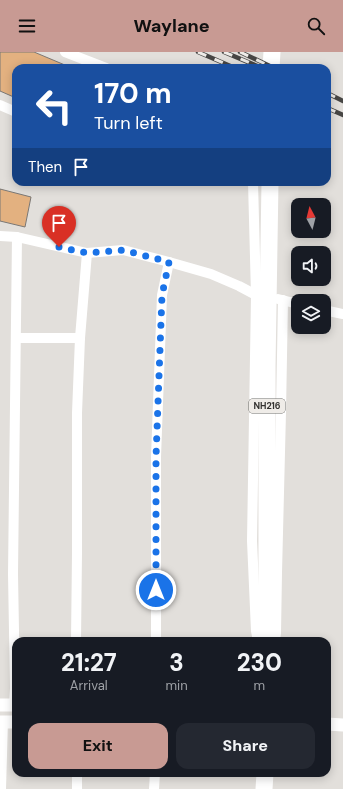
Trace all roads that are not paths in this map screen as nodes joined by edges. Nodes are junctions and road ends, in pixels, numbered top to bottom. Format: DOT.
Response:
graph roads {
  1 [pos="65,52"];
  2 [pos="272,52"];
  3 [pos="96,64"];
  4 [pos="272,64"];
  5 [pos="0,105"];
  6 [pos="12,110"];
  7 [pos="253,186"];
  8 [pos="270,186"];
  9 [pos="0,236"];
  10 [pos="17,237"];
  11 [pos="87,253"];
  12 [pos="169,262"];
  13 [pos="256,295"];
  14 [pos="283,300"];
  15 [pos="291,302"];
  16 [pos="331,311"];
  17 [pos="343,314"];
  18 [pos="16,338"];
  19 [pos="80,338"];
  20 [pos="15,637"];
  21 [pos="76,637"];
  22 [pos="156,637"];
  23 [pos="265,637"];
  24 [pos="266,637"];
  25 [pos="268,637"];
  26 [pos="0,705"];
  27 [pos="12,705"];
  28 [pos="6,722"];
  29 [pos="331,724"];
  30 [pos="343,725"];
  31 [pos="77,777"];
  32 [pos="155,777"];
  33 [pos="265,777"];
  34 [pos="1,789"];
  35 [pos="77,789"];
  36 [pos="154,789"];
  37 [pos="264,789"];
  1 -- 3 [label="street"];
  2 -- 4 [label="highway"];
  5 -- 6 [label="street"];
  7 -- 13 [label="street"];
  8 -- 24 [label="highway, NH216"];
  9 -- 10 [label="street"];
  10 -- 11 [label="street"];
  10 -- 18 [label="street"];
  11 -- 12 [label="street"];
  11 -- 19 [label="street"];
  12 -- 13 [label="street"];
  12 -- 22 [label="street"];
  13 -- 14 [label="street"];
  13 -- 23 [label="street"];
  14 -- 15 [label="street"];
  14 -- 25 [label="street"];
  16 -- 17 [label="street"];
  18 -- 19 [label="street"];
  18 -- 20 [label="street"];
  19 -- 21 [label="street"];
  26 -- 27 [label="street"];
  28 -- 34 [label="street"];
  29 -- 30 [label="street"];
  31 -- 35 [label="street"];
  32 -- 36 [label="street"];
  33 -- 37 [label="highway"];
}
